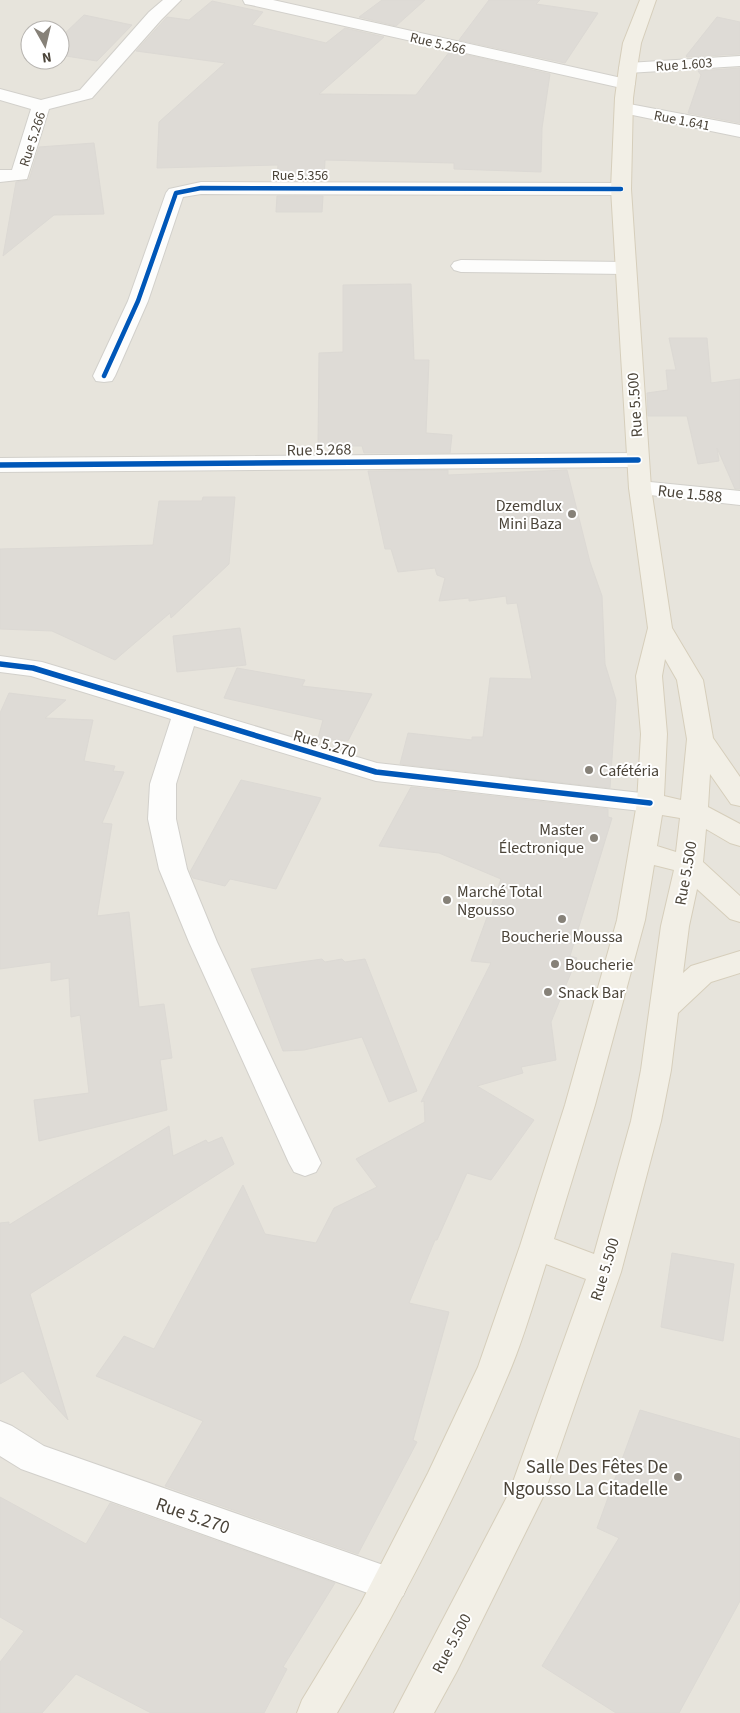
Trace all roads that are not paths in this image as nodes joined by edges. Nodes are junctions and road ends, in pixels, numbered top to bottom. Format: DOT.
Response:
graph roads {
  1 [pos="174,0"];
  2 [pos="251,0"];
  3 [pos="648,0"];
  4 [pos="740,61"];
  5 [pos="627,76"];
  6 [pos="0,94"];
  7 [pos="41,106"];
  8 [pos="624,108"];
  9 [pos="740,132"];
  10 [pos="0,176"];
  11 [pos="621,189"];
  12 [pos="461,266"];
  13 [pos="625,268"];
  14 [pos="104,376"];
  15 [pos="638,460"];
  16 [pos="0,465"];
  17 [pos="640,488"];
  18 [pos="740,498"];
  19 [pos="660,628"];
  20 [pos="0,664"];
  21 [pos="185,716"];
  22 [pos="700,739"];
  23 [pos="740,797"];
  24 [pos="650,803"];
  25 [pos="695,812"];
  26 [pos="740,836"];
  27 [pos="643,852"];
  28 [pos="689,866"];
  29 [pos="740,912"];
  30 [pos="740,962"];
  31 [pos="665,1008"];
  32 [pos="305,1163"];
  33 [pos="536,1246"];
  34 [pos="605,1272"];
  35 [pos="0,1437"];
  36 [pos="390,1584"];
  37 [pos="316,1713"];
  38 [pos="413,1713"];
  1 -- 7 [label="street, Rue 5.266"];
  2 -- 5 [label="street, Rue 5.266"];
  3 -- 5 [label="main road, Rue 5.500"];
  4 -- 5 [label="street, Rue 1.603"];
  5 -- 8 [label="main road, Rue 5.500"];
  6 -- 7 [label="street"];
  7 -- 10 [label="street, Rue 5.266"];
  8 -- 9 [label="street, Rue 1.641"];
  8 -- 11 [label="main road, Rue 5.500"];
  11 -- 13 [label="main road, Rue 5.500"];
  11 -- 14 [label="street, Rue 5.356"];
  12 -- 13 [label="street"];
  13 -- 15 [label="main road, Rue 5.500"];
  15 -- 16 [label="street, Rue 5.268"];
  15 -- 17 [label="main road, Rue 5.500"];
  17 -- 18 [label="street, Rue 1.588"];
  17 -- 19 [label="main road, Rue 5.500"];
  19 -- 22 [label="main road, Rue 5.500"];
  19 -- 24 [label="main road"];
  20 -- 21 [label="street, Rue 5.270"];
  21 -- 24 [label="street, Rue 5.270"];
  21 -- 32 [label="street"];
  22 -- 23 [label="main road"];
  22 -- 25 [label="main road, Rue 5.500"];
  24 -- 25 [label="main road"];
  24 -- 27 [label="main road"];
  25 -- 26 [label="main road"];
  25 -- 28 [label="main road, Rue 5.500"];
  27 -- 28 [label="main road"];
  27 -- 33 [label="main road"];
  28 -- 29 [label="main road"];
  28 -- 31 [label="main road, Rue 5.500"];
  30 -- 31 [label="main road"];
  31 -- 34 [label="main road, Rue 5.500"];
  33 -- 34 [label="main road"];
  33 -- 36 [label="main road"];
  34 -- 38 [label="main road, Rue 5.500"];
  35 -- 36 [label="street, Rue 5.270"];
  36 -- 37 [label="main road"];
}
